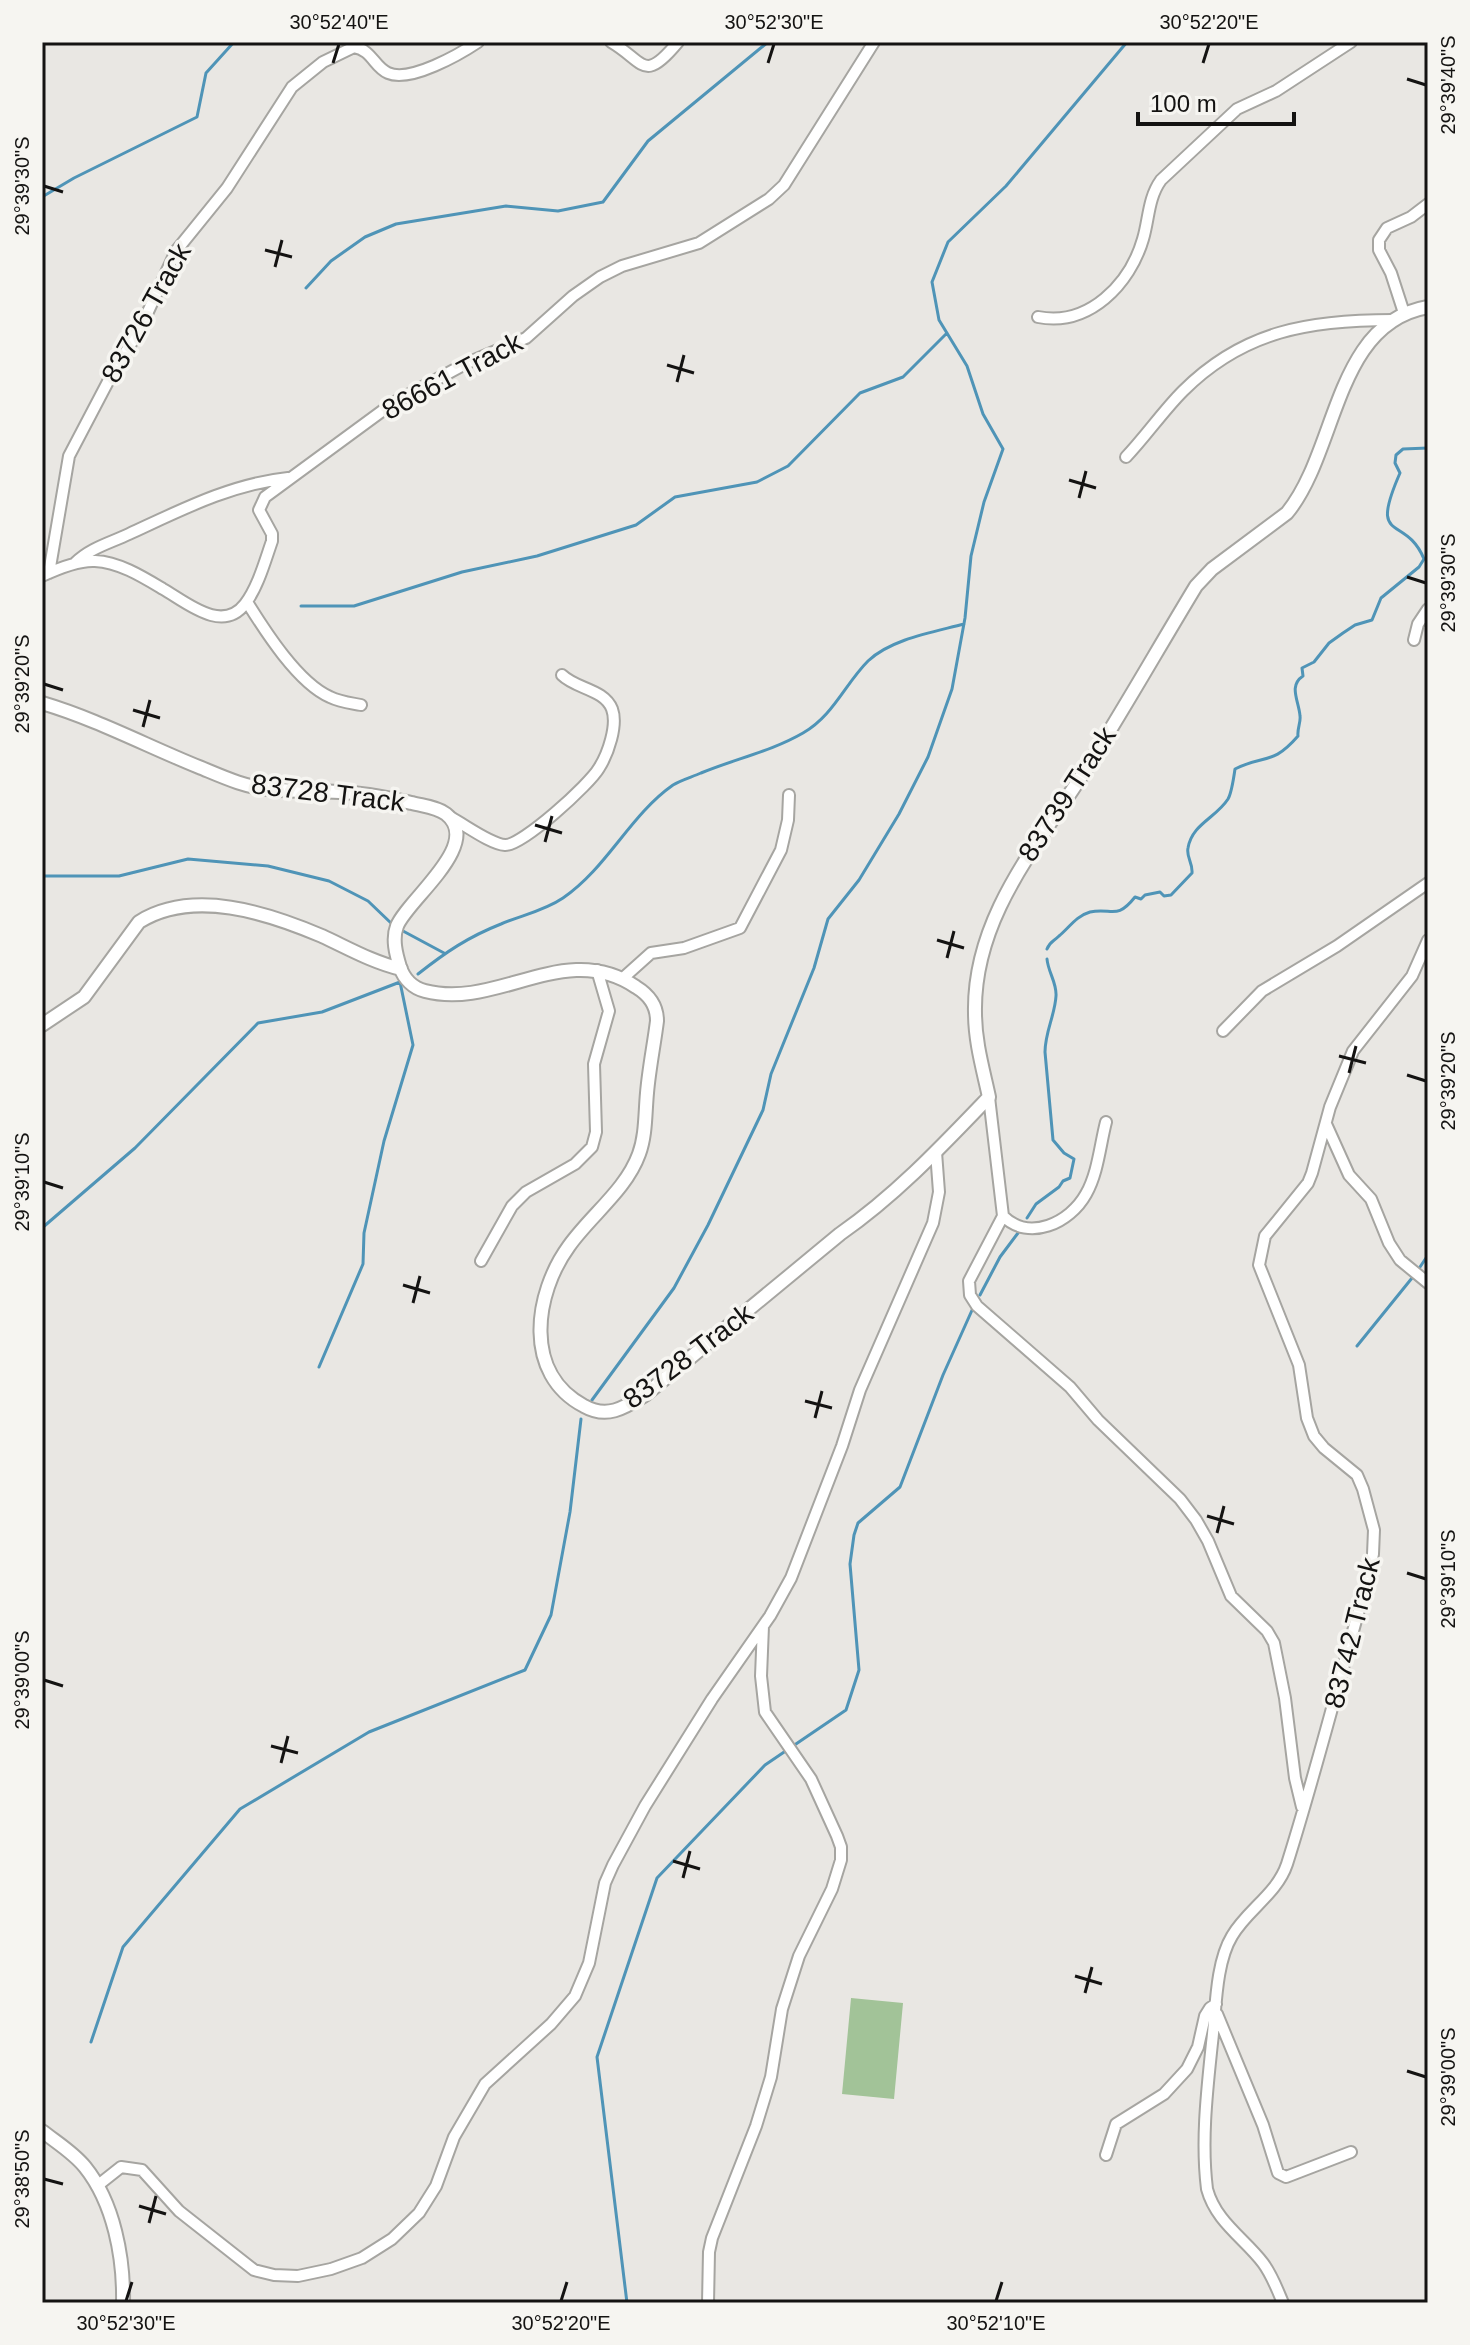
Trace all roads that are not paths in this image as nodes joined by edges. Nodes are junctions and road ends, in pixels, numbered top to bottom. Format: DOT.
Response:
graph roads {
  1 [pos="478,42"];
  2 [pos="611,42"];
  3 [pos="678,42"];
  4 [pos="874,42"];
  5 [pos="1351,42"];
  6 [pos="1428,204"];
  7 [pos="1428,307"];
  8 [pos="1398,316"];
  9 [pos="1038,317"];
  10 [pos="1126,457"];
  11 [pos="290,478"];
  12 [pos="74,565"];
  13 [pos="45,575"];
  14 [pos="247,602"];
  15 [pos="1428,609"];
  16 [pos="1414,640"];
  17 [pos="562,675"];
  18 [pos="42,703"];
  19 [pos="361,705"];
  20 [pos="789,795"];
  21 [pos="448,816"];
  22 [pos="1428,883"];
  23 [pos="1428,940"];
  24 [pos="401,969"];
  25 [pos="597,970"];
  26 [pos="622,979"];
  27 [pos="42,1025"];
  28 [pos="1223,1031"];
  29 [pos="989,1097"];
  30 [pos="1106,1122"];
  31 [pos="1326,1124"];
  32 [pos="936,1152"];
  33 [pos="1003,1216"];
  34 [pos="481,1261"];
  35 [pos="1428,1283"];
  36 [pos="763,1625"];
  37 [pos="1302,1809"];
  38 [pos="1216,2007"];
  39 [pos="42,2131"];
  40 [pos="1351,2152"];
  41 [pos="1106,2155"];
  42 [pos="97,2186"];
  43 [pos="123,2303"];
  44 [pos="708,2303"];
  45 [pos="1283,2303"];
  1 -- 13 [label="street, 83726 Track"];
  2 -- 3 [label="street"];
  4 -- 11 [label="street, 86661 Track"];
  5 -- 9 [label="street"];
  6 -- 8 [label="street"];
  7 -- 8 [label="street"];
  8 -- 10 [label="street"];
  8 -- 29 [label="street, 83739 Track"];
  11 -- 12 [label="street"];
  11 -- 14 [label="street, 86661 Track"];
  12 -- 13 [label="street"];
  12 -- 14 [label="street"];
  14 -- 19 [label="street"];
  15 -- 16 [label="street"];
  17 -- 21 [label="street"];
  18 -- 21 [label="street, 83728 Track"];
  20 -- 26 [label="street"];
  21 -- 24 [label="street"];
  22 -- 28 [label="street"];
  23 -- 31 [label="street, 83742 Track"];
  24 -- 25 [label="street, 83728 Track"];
  24 -- 27 [label="street, 83728 Track"];
  25 -- 26 [label="street, 83728 Track"];
  25 -- 34 [label="street"];
  26 -- 32 [label="street, 83728 Track"];
  29 -- 32 [label="street, 83728 Track"];
  29 -- 33 [label="street, 83739 Track"];
  30 -- 33 [label="street"];
  31 -- 35 [label="street"];
  31 -- 37 [label="street, 83742 Track"];
  32 -- 36 [label="street"];
  33 -- 37 [label="street"];
  36 -- 42 [label="street"];
  36 -- 44 [label="street"];
  37 -- 38 [label="street, 83742 Track"];
  38 -- 40 [label="street"];
  38 -- 41 [label="street"];
  38 -- 45 [label="street, 83742 Track"];
  39 -- 42 [label="street"];
  42 -- 43 [label="street"];
}
